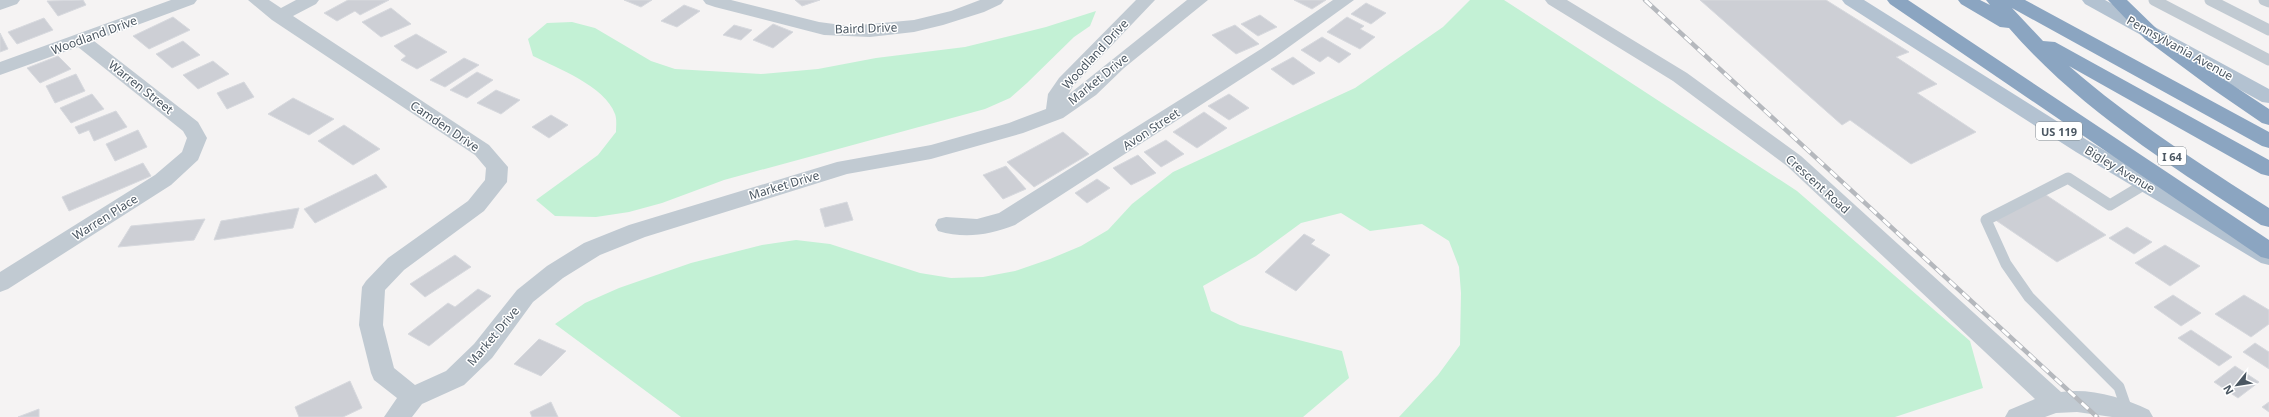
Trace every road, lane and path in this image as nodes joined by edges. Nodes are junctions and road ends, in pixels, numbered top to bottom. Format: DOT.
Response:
graph roads {
  1 [pos="11,0"];
  2 [pos="188,0"];
  3 [pos="257,0"];
  4 [pos="310,0"];
  5 [pos="712,0"];
  6 [pos="995,0"];
  7 [pos="1146,0"];
  8 [pos="1199,0"];
  9 [pos="1345,0"];
  10 [pos="1554,0"];
  11 [pos="1852,0"];
  12 [pos="1896,0"];
  13 [pos="1966,0"];
  14 [pos="1995,0"];
  15 [pos="2011,0"];
  16 [pos="2091,0"];
  17 [pos="2117,0"];
  18 [pos="2154,0"];
  19 [pos="2210,0"];
  20 [pos="2264,0"];
  21 [pos="2269,2"];
  22 [pos="0,4"];
  23 [pos="279,16"];
  24 [pos="2269,30"];
  25 [pos="81,40"];
  26 [pos="2269,60"];
  27 [pos="0,69"];
  28 [pos="2269,97"];
  29 [pos="1056,113"];
  30 [pos="2269,118"];
  31 [pos="197,138"];
  32 [pos="2269,141"];
  33 [pos="2269,169"];
  34 [pos="2145,184"];
  35 [pos="2269,219"];
  36 [pos="946,225"];
  37 [pos="2269,251"];
  38 [pos="2269,257"];
  39 [pos="0,283"];
  40 [pos="413,397"];
  41 [pos="2056,403"];
  42 [pos="2134,414"];
  43 [pos="397,417"];
  44 [pos="2018,417"];
  1 -- 22 [label="street"];
  2 -- 25 [label="street, Woodland Drive"];
  3 -- 23 [label="street, Camden Drive"];
  4 -- 23 [label="street"];
  5 -- 6 [label="street, Baird Drive"];
  7 -- 29 [label="street, Woodland Drive"];
  8 -- 29 [label="street, Market Drive"];
  9 -- 36 [label="street, Avon Street"];
  10 -- 41 [label="street, Crescent Road"];
  11 -- 34 [label="main road, Bigley Avenue / US 119"];
  12 -- 37 [label="highway"];
  13 -- 33 [label="highway"];
  14 -- 35 [label="highway, I 64"];
  15 -- 32 [label="highway"];
  16 -- 28 [label="main road, Pennsylvania Avenue"];
  17 -- 30 [label="highway"];
  18 -- 26 [label="lane"];
  19 -- 24 [label="lane"];
  20 -- 21 [label="lane"];
  23 -- 40 [label="street, Camden Drive"];
  25 -- 27 [label="street, Woodland Drive"];
  25 -- 31 [label="street, Warren Street"];
  29 -- 40 [label="street, Market Drive"];
  31 -- 39 [label="street, Warren Place"];
  34 -- 38 [label="main road, Bigley Avenue / US 119"];
  34 -- 42 [label="lane"];
  40 -- 43 [label="street, Market Drive"];
  41 -- 42 [label="street"];
  41 -- 44 [label="street"];
}
